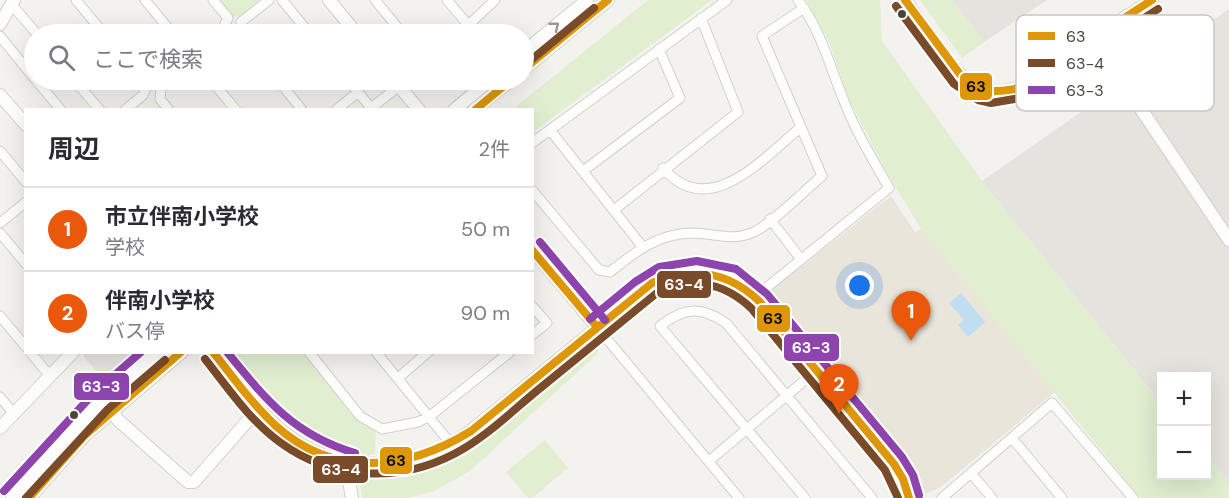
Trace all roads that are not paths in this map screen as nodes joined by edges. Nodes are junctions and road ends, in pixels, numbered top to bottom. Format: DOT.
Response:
graph roads {
  1 [pos="76,0"];
  2 [pos="145,0"];
  3 [pos="213,0"];
  4 [pos="268,0"];
  5 [pos="282,0"];
  6 [pos="329,0"];
  7 [pos="375,0"];
  8 [pos="447,0"];
  9 [pos="495,0"];
  10 [pos="587,0"];
  11 [pos="608,0"];
  12 [pos="727,0"];
  13 [pos="905,0"];
  14 [pos="1152,0"];
  15 [pos="13,2"];
  16 [pos="801,4"];
  17 [pos="1130,15"];
  18 [pos="701,18"];
  19 [pos="0,24"];
  20 [pos="30,24"];
  21 [pos="96,24"];
  22 [pos="165,24"];
  23 [pos="225,24"];
  24 [pos="241,24"];
  25 [pos="302,24"];
  26 [pos="349,24"];
  27 [pos="394,24"];
  28 [pos="467,24"];
  29 [pos="471,24"];
  30 [pos="0,36"];
  31 [pos="534,44"];
  32 [pos="659,49"];
  33 [pos="534,61"];
  34 [pos="24,65"];
  35 [pos="1016,88"];
  36 [pos="44,90"];
  37 [pos="82,90"];
  38 [pos="145,90"];
  39 [pos="162,90"];
  40 [pos="219,90"];
  41 [pos="286,90"];
  42 [pos="395,90"];
  43 [pos="405,90"];
  44 [pos="478,90"];
  45 [pos="499,90"];
  46 [pos="358,92"];
  47 [pos="0,95"];
  48 [pos="59,108"];
  49 [pos="97,108"];
  50 [pos="127,108"];
  51 [pos="167,108"];
  52 [pos="234,108"];
  53 [pos="300,108"];
  54 [pos="338,108"];
  55 [pos="371,108"];
  56 [pos="371,108"];
  57 [pos="418,108"];
  58 [pos="456,108"];
  59 [pos="476,108"];
  60 [pos="1142,111"];
  61 [pos="24,123"];
  62 [pos="800,128"];
  63 [pos="550,130"];
  64 [pos="534,142"];
  65 [pos="0,151"];
  66 [pos="663,168"];
  67 [pos="583,171"];
  68 [pos="24,180"];
  69 [pos="534,192"];
  70 [pos="24,204"];
  71 [pos="614,210"];
  72 [pos="770,219"];
  73 [pos="0,223"];
  74 [pos="0,233"];
  75 [pos="1229,240"];
  76 [pos="642,246"];
  77 [pos="534,251"];
  78 [pos="800,258"];
  79 [pos="24,262"];
  80 [pos="755,297"];
  81 [pos="534,308"];
  82 [pos="0,316"];
  83 [pos="597,327"];
  84 [pos="534,333"];
  85 [pos="24,345"];
  86 [pos="32,354"];
  87 [pos="71,354"];
  88 [pos="156,354"];
  89 [pos="180,354"];
  90 [pos="215,354"];
  91 [pos="311,354"];
  92 [pos="378,354"];
  93 [pos="426,354"];
  94 [pos="508,354"];
  95 [pos="817,370"];
  96 [pos="50,376"];
  97 [pos="398,378"];
  98 [pos="788,396"];
  99 [pos="0,397"];
  100 [pos="259,408"];
  101 [pos="112,411"];
  102 [pos="14,414"];
  103 [pos="430,416"];
  104 [pos="0,428"];
  105 [pos="749,429"];
  106 [pos="1012,438"];
  107 [pos="451,444"];
  108 [pos="709,461"];
  109 [pos="352,462"];
  110 [pos="971,473"];
  111 [pos="12,498"];
  112 [pos="29,498"];
  113 [pos="352,498"];
  114 [pos="739,498"];
  115 [pos="806,498"];
  116 [pos="872,498"];
  117 [pos="909,498"];
  118 [pos="942,498"];
  119 [pos="992,498"];
  120 [pos="1062,498"];
  121 [pos="1132,498"];
  1 -- 21 [label="street"];
  2 -- 22 [label="street"];
  3 -- 23 [label="street"];
  4 -- 24 [label="street"];
  5 -- 25 [label="street"];
  6 -- 26 [label="street"];
  7 -- 27 [label="street"];
  8 -- 28 [label="street"];
  9 -- 29 [label="street"];
  31 -- 10 [label="street, one-way"];
  11 -- 33 [label="street"];
  12 -- 18 [label="street"];
  13 -- 35 [label="street"];
  14 -- 17 [label="street"];
  15 -- 19 [label="street"];
  15 -- 20 [label="street"];
  16 -- 62 [label="street"];
  16 -- 78 [label="street"];
  18 -- 32 [label="street"];
  18 -- 66 [label="street"];
  30 -- 34 [label="street"];
  32 -- 63 [label="street"];
  32 -- 67 [label="street"];
  36 -- 48 [label="street"];
  37 -- 49 [label="street"];
  38 -- 50 [label="street"];
  39 -- 51 [label="street"];
  40 -- 52 [label="street"];
  41 -- 53 [label="street"];
  42 -- 56 [label="street"];
  43 -- 57 [label="street"];
  44 -- 58 [label="street"];
  45 -- 59 [label="street"];
  46 -- 54 [label="street"];
  46 -- 55 [label="street"];
  47 -- 61 [label="street"];
  60 -- 75 [label="street"];
  62 -- 66 [label="street"];
  62 -- 72 [label="street"];
  63 -- 64 [label="street"];
  63 -- 67 [label="street"];
  65 -- 68 [label="street"];
  66 -- 71 [label="street"];
  67 -- 71 [label="street"];
  69 -- 76 [label="street"];
  70 -- 73 [label="street"];
  71 -- 76 [label="street"];
  72 -- 76 [label="street"];
  72 -- 78 [label="street"];
  74 -- 79 [label="street"];
  77 -- 83 [label="street"];
  78 -- 80 [label="street"];
  80 -- 83 [label="street"];
  80 -- 95 [label="street"];
  81 -- 84 [label="street"];
  82 -- 85 [label="street"];
  83 -- 107 [label="street"];
  83 -- 108 [label="street"];
  86 -- 96 [label="street"];
  87 -- 96 [label="street"];
  88 -- 111 [label="street"];
  89 -- 101 [label="street"];
  90 -- 100 [label="street"];
  91 -- 103 [label="street"];
  92 -- 97 [label="street"];
  93 -- 97 [label="street"];
  94 -- 103 [label="street"];
  95 -- 98 [label="street"];
  95 -- 117 [label="street"];
  96 -- 102 [label="street"];
  97 -- 103 [label="street"];
  98 -- 105 [label="street"];
  98 -- 105 [label="street"];
  98 -- 116 [label="street"];
  99 -- 102 [label="street"];
  100 -- 101 [label="street"];
  100 -- 109 [label="street"];
  101 -- 112 [label="street"];
  102 -- 104 [label="street"];
  103 -- 107 [label="street"];
  105 -- 108 [label="street"];
  105 -- 115 [label="street"];
  106 -- 110 [label="street"];
  106 -- 120 [label="street"];
  106 -- 121 [label="street"];
  107 -- 109 [label="street"];
  108 -- 114 [label="street"];
  109 -- 113 [label="street"];
  110 -- 118 [label="street"];
  110 -- 119 [label="street"];
}
